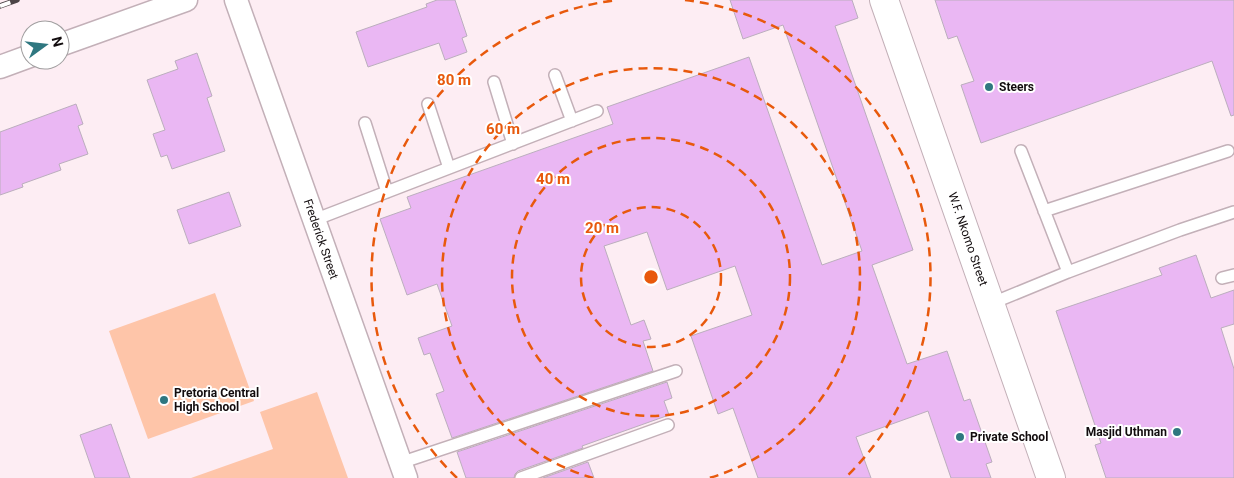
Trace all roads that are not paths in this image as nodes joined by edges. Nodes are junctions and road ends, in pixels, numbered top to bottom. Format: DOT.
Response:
graph roads {
  1 [pos="186,0"];
  2 [pos="236,0"];
  3 [pos="884,0"];
  4 [pos="70,41"];
  5 [pos="20,60"];
  6 [pos="0,67"];
  7 [pos="555,75"];
  8 [pos="494,82"];
  9 [pos="428,104"];
  10 [pos="597,112"];
  11 [pos="572,121"];
  12 [pos="365,123"];
  13 [pos="514,144"];
  14 [pos="1021,151"];
  15 [pos="1228,151"];
  16 [pos="449,168"];
  17 [pos="387,192"];
  18 [pos="1044,211"];
  19 [pos="1234,212"];
  20 [pos="314,220"];
  21 [pos="1068,272"];
  22 [pos="1234,274"];
  23 [pos="1222,278"];
  24 [pos="990,304"];
  25 [pos="676,371"];
  26 [pos="668,425"];
  27 [pos="403,471"];
  28 [pos="521,478"];
  29 [pos="1051,478"];
  1 -- 4 [label="street"];
  2 -- 20 [label="street, Frederick Street"];
  3 -- 24 [label="main road, W.F. Nkomo Street"];
  5 -- 6 [label="street"];
  7 -- 11 [label="lane"];
  8 -- 13 [label="lane"];
  9 -- 16 [label="lane"];
  10 -- 11 [label="lane"];
  11 -- 13 [label="lane"];
  12 -- 17 [label="lane"];
  13 -- 16 [label="lane"];
  14 -- 18 [label="lane"];
  15 -- 18 [label="lane"];
  16 -- 17 [label="lane"];
  17 -- 20 [label="lane"];
  18 -- 21 [label="lane"];
  19 -- 21 [label="lane"];
  20 -- 27 [label="street, Frederick Street"];
  21 -- 24 [label="lane"];
  22 -- 23 [label="lane"];
  24 -- 29 [label="main road, W.F. Nkomo Street"];
  25 -- 27 [label="lane"];
  26 -- 28 [label="lane"];
}
